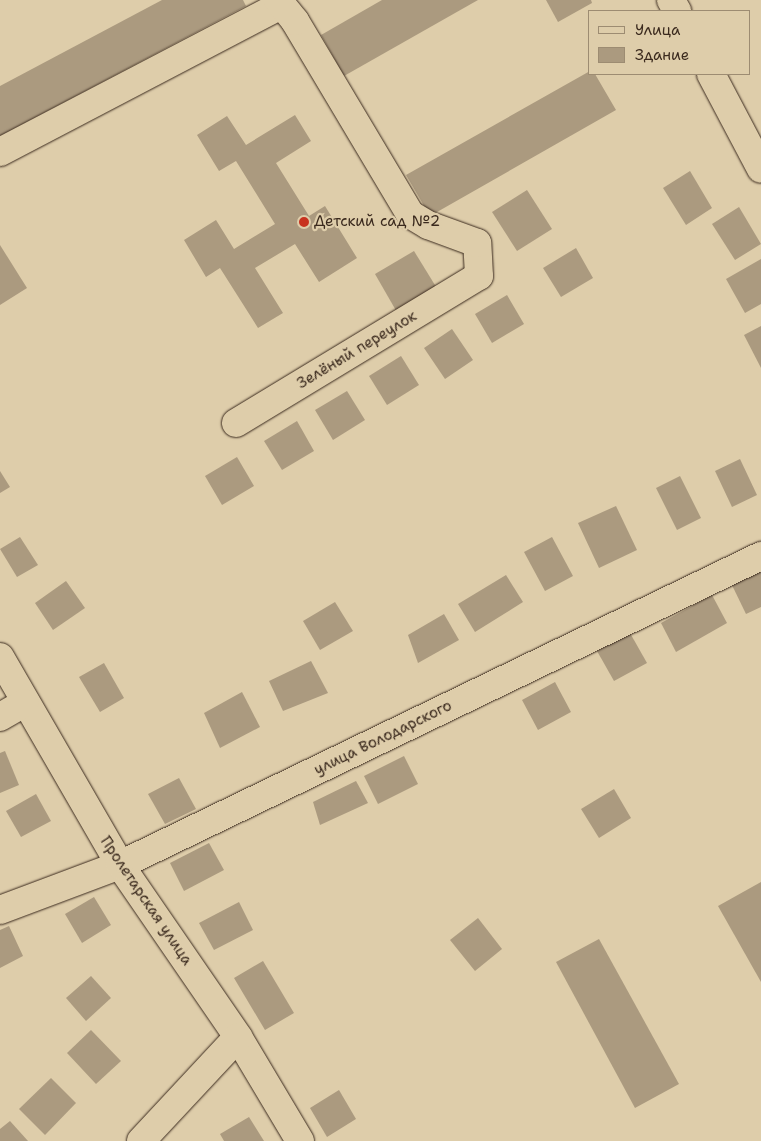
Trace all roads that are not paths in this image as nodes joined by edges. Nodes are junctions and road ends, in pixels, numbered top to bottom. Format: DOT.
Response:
graph roads {
  1 [pos="280,2"];
  2 [pos="712,75"];
  3 [pos="0,152"];
  4 [pos="761,169"];
  5 [pos="236,423"];
  6 [pos="761,556"];
  7 [pos="0,657"];
  8 [pos="24,702"];
  9 [pos="0,717"];
  10 [pos="120,865"];
  11 [pos="0,910"];
  12 [pos="238,1037"];
  13 [pos="141,1141"];
  14 [pos="300,1141"];
  1 -- 3 [label="street"];
  1 -- 5 [label="street, Зелёный переулок"];
  2 -- 4 [label="street"];
  6 -- 10 [label="street, улица Володарского"];
  7 -- 8 [label="street, Пролетарская улица"];
  8 -- 9 [label="street"];
  8 -- 10 [label="street, Пролетарская улица"];
  10 -- 11 [label="street, улица Володарского"];
  10 -- 12 [label="street, Пролетарская улица"];
  12 -- 13 [label="street"];
  12 -- 14 [label="street, Пролетарская улица"];
}
